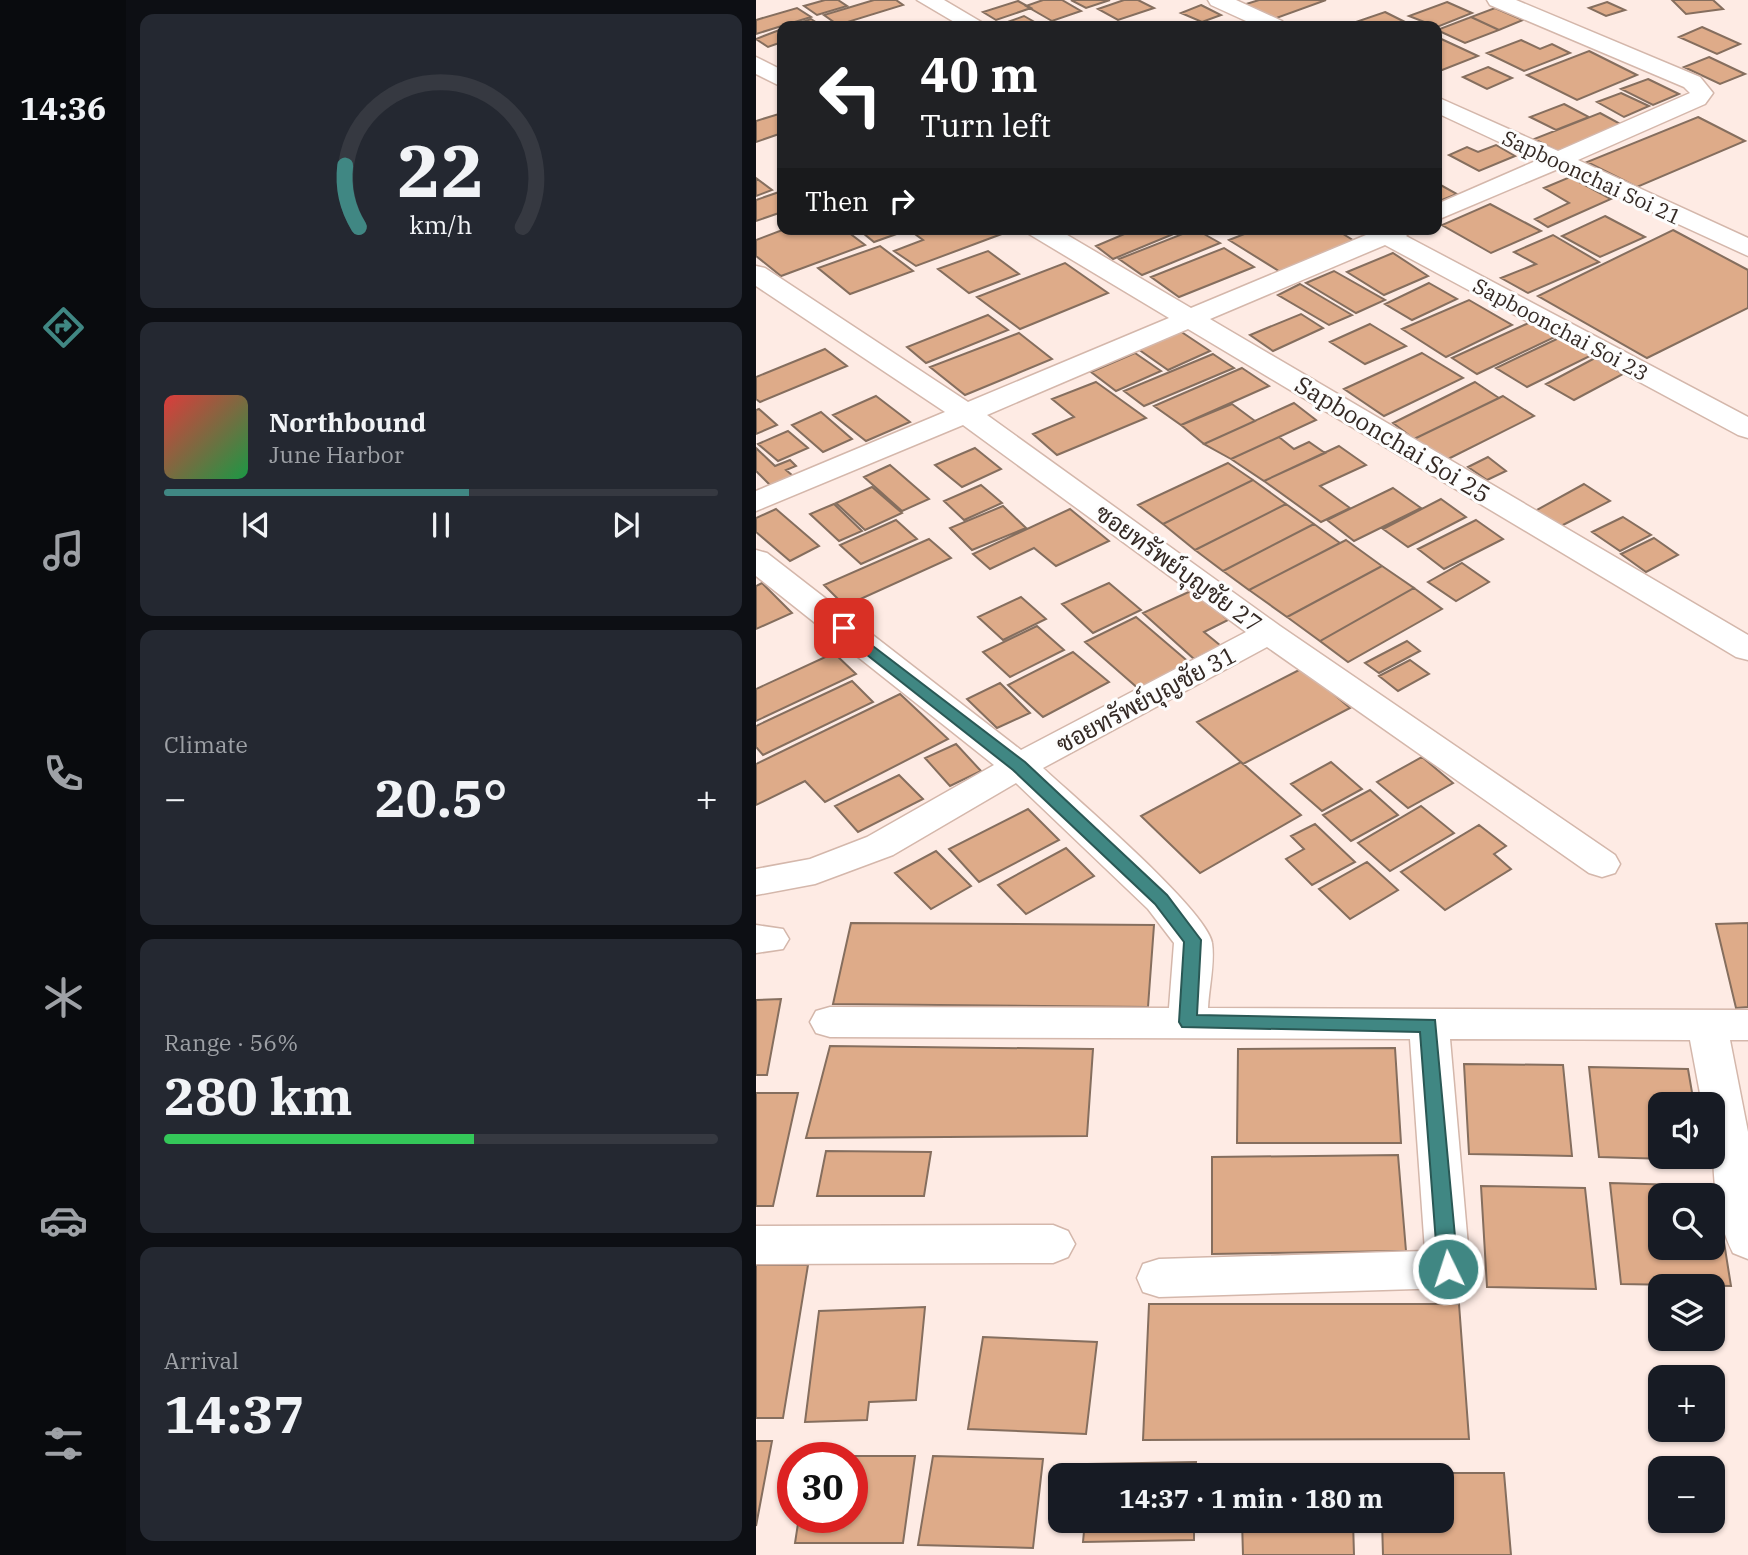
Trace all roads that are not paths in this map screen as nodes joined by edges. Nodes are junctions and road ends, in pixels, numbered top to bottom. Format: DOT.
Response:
graph roads {
  1 [pos="928,0"];
  2 [pos="1219,0"];
  3 [pos="1498,0"];
  4 [pos="968,21"];
  5 [pos="1263,21"];
  6 [pos="756,64"];
  7 [pos="777,76"];
  8 [pos="1442,106"];
  9 [pos="1553,160"];
  10 [pos="1442,211"];
  11 [pos="1048,235"];
  12 [pos="1378,235"];
  13 [pos="1394,235"];
  14 [pos="1748,248"];
  15 [pos="756,274"];
  16 [pos="1190,318"];
  17 [pos="967,414"];
  18 [pos="1748,429"];
  19 [pos="756,502"];
  20 [pos="756,559"];
  21 [pos="1269,633"];
  22 [pos="1748,649"];
  23 [pos="1019,766"];
  24 [pos="1602,864"];
  25 [pos="756,882"];
  26 [pos="830,1022"];
  27 [pos="1188,1022"];
  28 [pos="1429,1025"];
  29 [pos="1707,1025"];
  30 [pos="1748,1025"];
  31 [pos="1748,1240"];
  32 [pos="1053,1244"];
  33 [pos="756,1245"];
  34 [pos="1159,1278"];
  1 -- 4 [label="street"];
  2 -- 5 [label="street"];
  3 -- 9 [label="street"];
  6 -- 7 [label="street"];
  8 -- 9 [label="street, Sapboonchai Soi 21"];
  9 -- 10 [label="street"];
  9 -- 14 [label="street, Sapboonchai Soi 21"];
  11 -- 16 [label="street, Sapboonchai Soi 25"];
  12 -- 16 [label="street"];
  13 -- 18 [label="street, Sapboonchai Soi 23"];
  15 -- 17 [label="street, ซอยทรัพย์บุญชัย 27"];
  16 -- 17 [label="street"];
  16 -- 22 [label="street, Sapboonchai Soi 25"];
  17 -- 19 [label="street"];
  17 -- 21 [label="street, ซอยทรัพย์บุญชัย 27"];
  20 -- 23 [label="street"];
  21 -- 23 [label="street, ซอยทรัพย์บุญชัย 31"];
  21 -- 24 [label="street, ซอยทรัพย์บุญชัย 27"];
  23 -- 25 [label="street, ซอยทรัพย์บุญชัย 31"];
  23 -- 27 [label="street"];
  26 -- 27 [label="street"];
  27 -- 28 [label="street"];
  28 -- 29 [label="street"];
  28 -- 34 [label="street"];
  29 -- 30 [label="street"];
  29 -- 31 [label="street"];
  32 -- 33 [label="street"];
}
